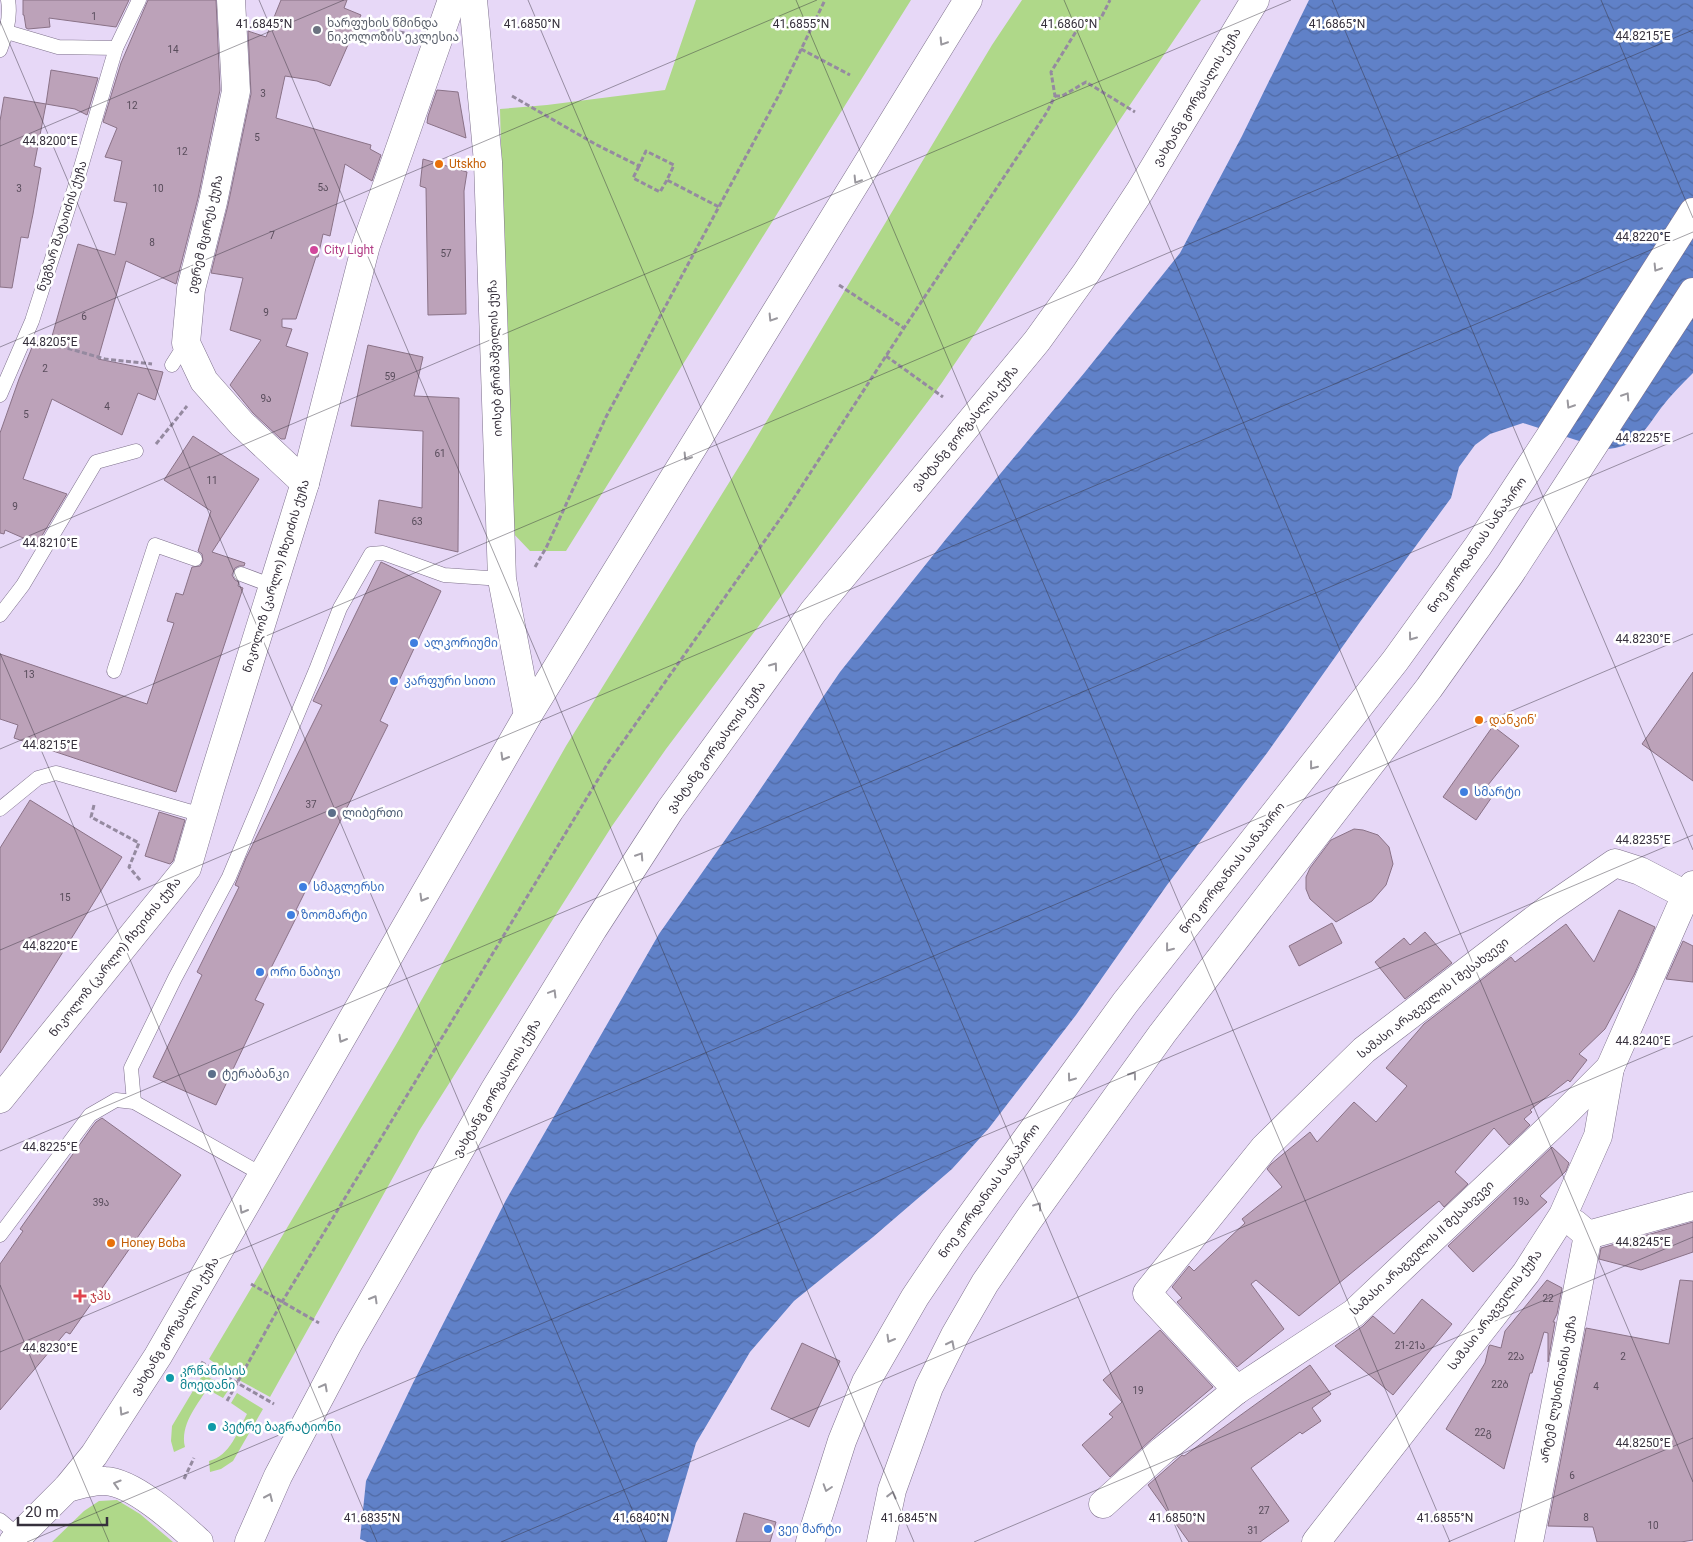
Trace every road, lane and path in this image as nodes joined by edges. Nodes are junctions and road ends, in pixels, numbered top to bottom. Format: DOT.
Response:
graph roads {
  1 [pos="8,0"];
  2 [pos="139,0"];
  3 [pos="231,0"];
  4 [pos="452,0"];
  5 [pos="473,0"];
  6 [pos="825,0"];
  7 [pos="968,0"];
  8 [pos="1110,0"];
  9 [pos="1255,0"];
  10 [pos="370,27"];
  11 [pos="7,32"];
  12 [pos="416,35"];
  13 [pos="116,48"];
  14 [pos="0,50"];
  15 [pos="801,50"];
  16 [pos="850,75"];
  17 [pos="481,78"];
  18 [pos="1055,96"];
  19 [pos="1135,112"];
  20 [pos="639,166"];
  21 [pos="667,180"];
  22 [pos="719,207"];
  23 [pos="1693,212"];
  24 [pos="840,285"];
  25 [pos="1693,292"];
  26 [pos="904,328"];
  27 [pos="26,335"];
  28 [pos="179,354"];
  29 [pos="886,356"];
  30 [pos="204,381"];
  31 [pos="0,395"];
  32 [pos="943,397"];
  33 [pos="136,451"];
  34 [pos="305,483"];
  35 [pos="195,559"];
  36 [pos="535,567"];
  37 [pos="241,574"];
  38 [pos="502,579"];
  39 [pos="273,586"];
  40 [pos="0,615"];
  41 [pos="114,671"];
  42 [pos="528,715"];
  43 [pos="100,785"];
  44 [pos="0,809"];
  45 [pos="202,815"];
  46 [pos="1691,889"];
  47 [pos="160,902"];
  48 [pos="1610,1068"];
  49 [pos="0,1099"];
  50 [pos="134,1102"];
  51 [pos="263,1175"];
  52 [pos="1693,1206"];
  53 [pos="1563,1215"];
  54 [pos="0,1235"];
  55 [pos="1588,1235"];
  56 [pos="250,1284"];
  57 [pos="282,1302"];
  58 [pos="319,1323"];
  59 [pos="201,1362"];
  60 [pos="237,1384"];
  61 [pos="1237,1390"];
  62 [pos="227,1400"];
  63 [pos="274,1404"];
  64 [pos="194,1458"];
  65 [pos="184,1478"];
  66 [pos="67,1488"];
  67 [pos="1103,1504"];
  68 [pos="11,1533"];
  69 [pos="199,1542"];
  70 [pos="249,1542"];
  71 [pos="810,1542"];
  72 [pos="881,1542"];
  73 [pos="1316,1542"];
  74 [pos="1529,1542"];
  1 -- 11 [label="lane"];
  2 -- 13 [label="lane, ნუგზარ შატაიძის ქუჩა"];
  3 -- 28 [label="main road, ეფრემ მცირეს ქუჩა"];
  4 -- 34 [label="main road, ნიკოლოზ (კარლო) ჩხეიძის ქუჩა"];
  5 -- 17 [label="main road, იოსებ გრიშაშვილის ქუჩა"];
  6 -- 15 [label="path"];
  7 -- 42 [label="main road, ვახტანგ გორგასლის ქუჩა, one-way"];
  8 -- 18 [label="path"];
  70 -- 9 [label="main road, ვახტანგ გორგასლის ქუჩა, one-way"];
  10 -- 12 [label="path"];
  11 -- 13 [label="lane"];
  11 -- 14 [label="lane"];
  13 -- 27 [label="lane, ნუგზარ შატაიძის ქუჩა"];
  15 -- 16 [label="path"];
  15 -- 22 [label="path"];
  17 -- 20 [label="path"];
  17 -- 38 [label="main road, იოსებ გრიშაშვილის ქუჩა"];
  18 -- 19 [label="path"];
  18 -- 26 [label="path"];
  20 -- 21 [label="path"];
  20 -- 21 [label="path"];
  21 -- 22 [label="path"];
  22 -- 36 [label="path"];
  23 -- 71 [label="main road, ნოე ჟორდანიას სანაპირო, one-way"];
  24 -- 26 [label="path"];
  72 -- 25 [label="main road, one-way"];
  26 -- 29 [label="path"];
  27 -- 28 [label="path"];
  27 -- 31 [label="lane, ნუგზარ შატაიძის ქუჩა"];
  28 -- 30 [label="main road"];
  29 -- 32 [label="path"];
  29 -- 57 [label="path"];
  30 -- 33 [label="path"];
  30 -- 34 [label="main road"];
  33 -- 40 [label="lane"];
  34 -- 39 [label="main road, ნიკოლოზ (კარლო) ჩხეიძის ქუჩა"];
  35 -- 41 [label="lane"];
  37 -- 39 [label="lane"];
  38 -- 42 [label="main road, იოსებ გრიშაშვილის ქუჩა"];
  38 -- 50 [label="lane"];
  39 -- 45 [label="main road, ნიკოლოზ (კარლო) ჩხეიძის ქუჩა"];
  42 -- 51 [label="main road, ვახტანგ გორგასლის ქუჩა, one-way"];
  43 -- 44 [label="lane"];
  43 -- 45 [label="lane"];
  43 -- 47 [label="path"];
  45 -- 47 [label="main road, ნიკოლოზ (კარლო) ჩხეიძის ქუჩა"];
  46 -- 48 [label="main road, სამასი არაგველის ქუჩა"];
  46 -- 61 [label="main road, სამასი არაგველის I შესახვევი"];
  47 -- 49 [label="main road, ნიკოლოზ (კარლო) ჩხეიძის ქუჩა"];
  48 -- 53 [label="main road, სამასი არაგველის ქუჩა"];
  48 -- 61 [label="main road, სამასი არაგველის II შესახვევი"];
  50 -- 51 [label="lane"];
  50 -- 54 [label="lane"];
  51 -- 66 [label="main road, ვახტანგ გორგასლის ქუჩა, one-way"];
  52 -- 55 [label="main road"];
  53 -- 55 [label="main road"];
  53 -- 73 [label="main road, სამასი არაგველის ქუჩა"];
  55 -- 74 [label="main road, არტემ ლუსინიანის ქუჩა"];
  56 -- 57 [label="path"];
  57 -- 58 [label="path"];
  57 -- 60 [label="path"];
  59 -- 60 [label="path"];
  60 -- 62 [label="path"];
  60 -- 63 [label="path"];
  61 -- 67 [label="main road, სამასი არაგველის II შესახვევი"];
  64 -- 65 [label="path"];
  66 -- 68 [label="main road, ვახტანგ გორგასლის ქუჩა"];
  69 -- 66 [label="main road, one-way"];
}
